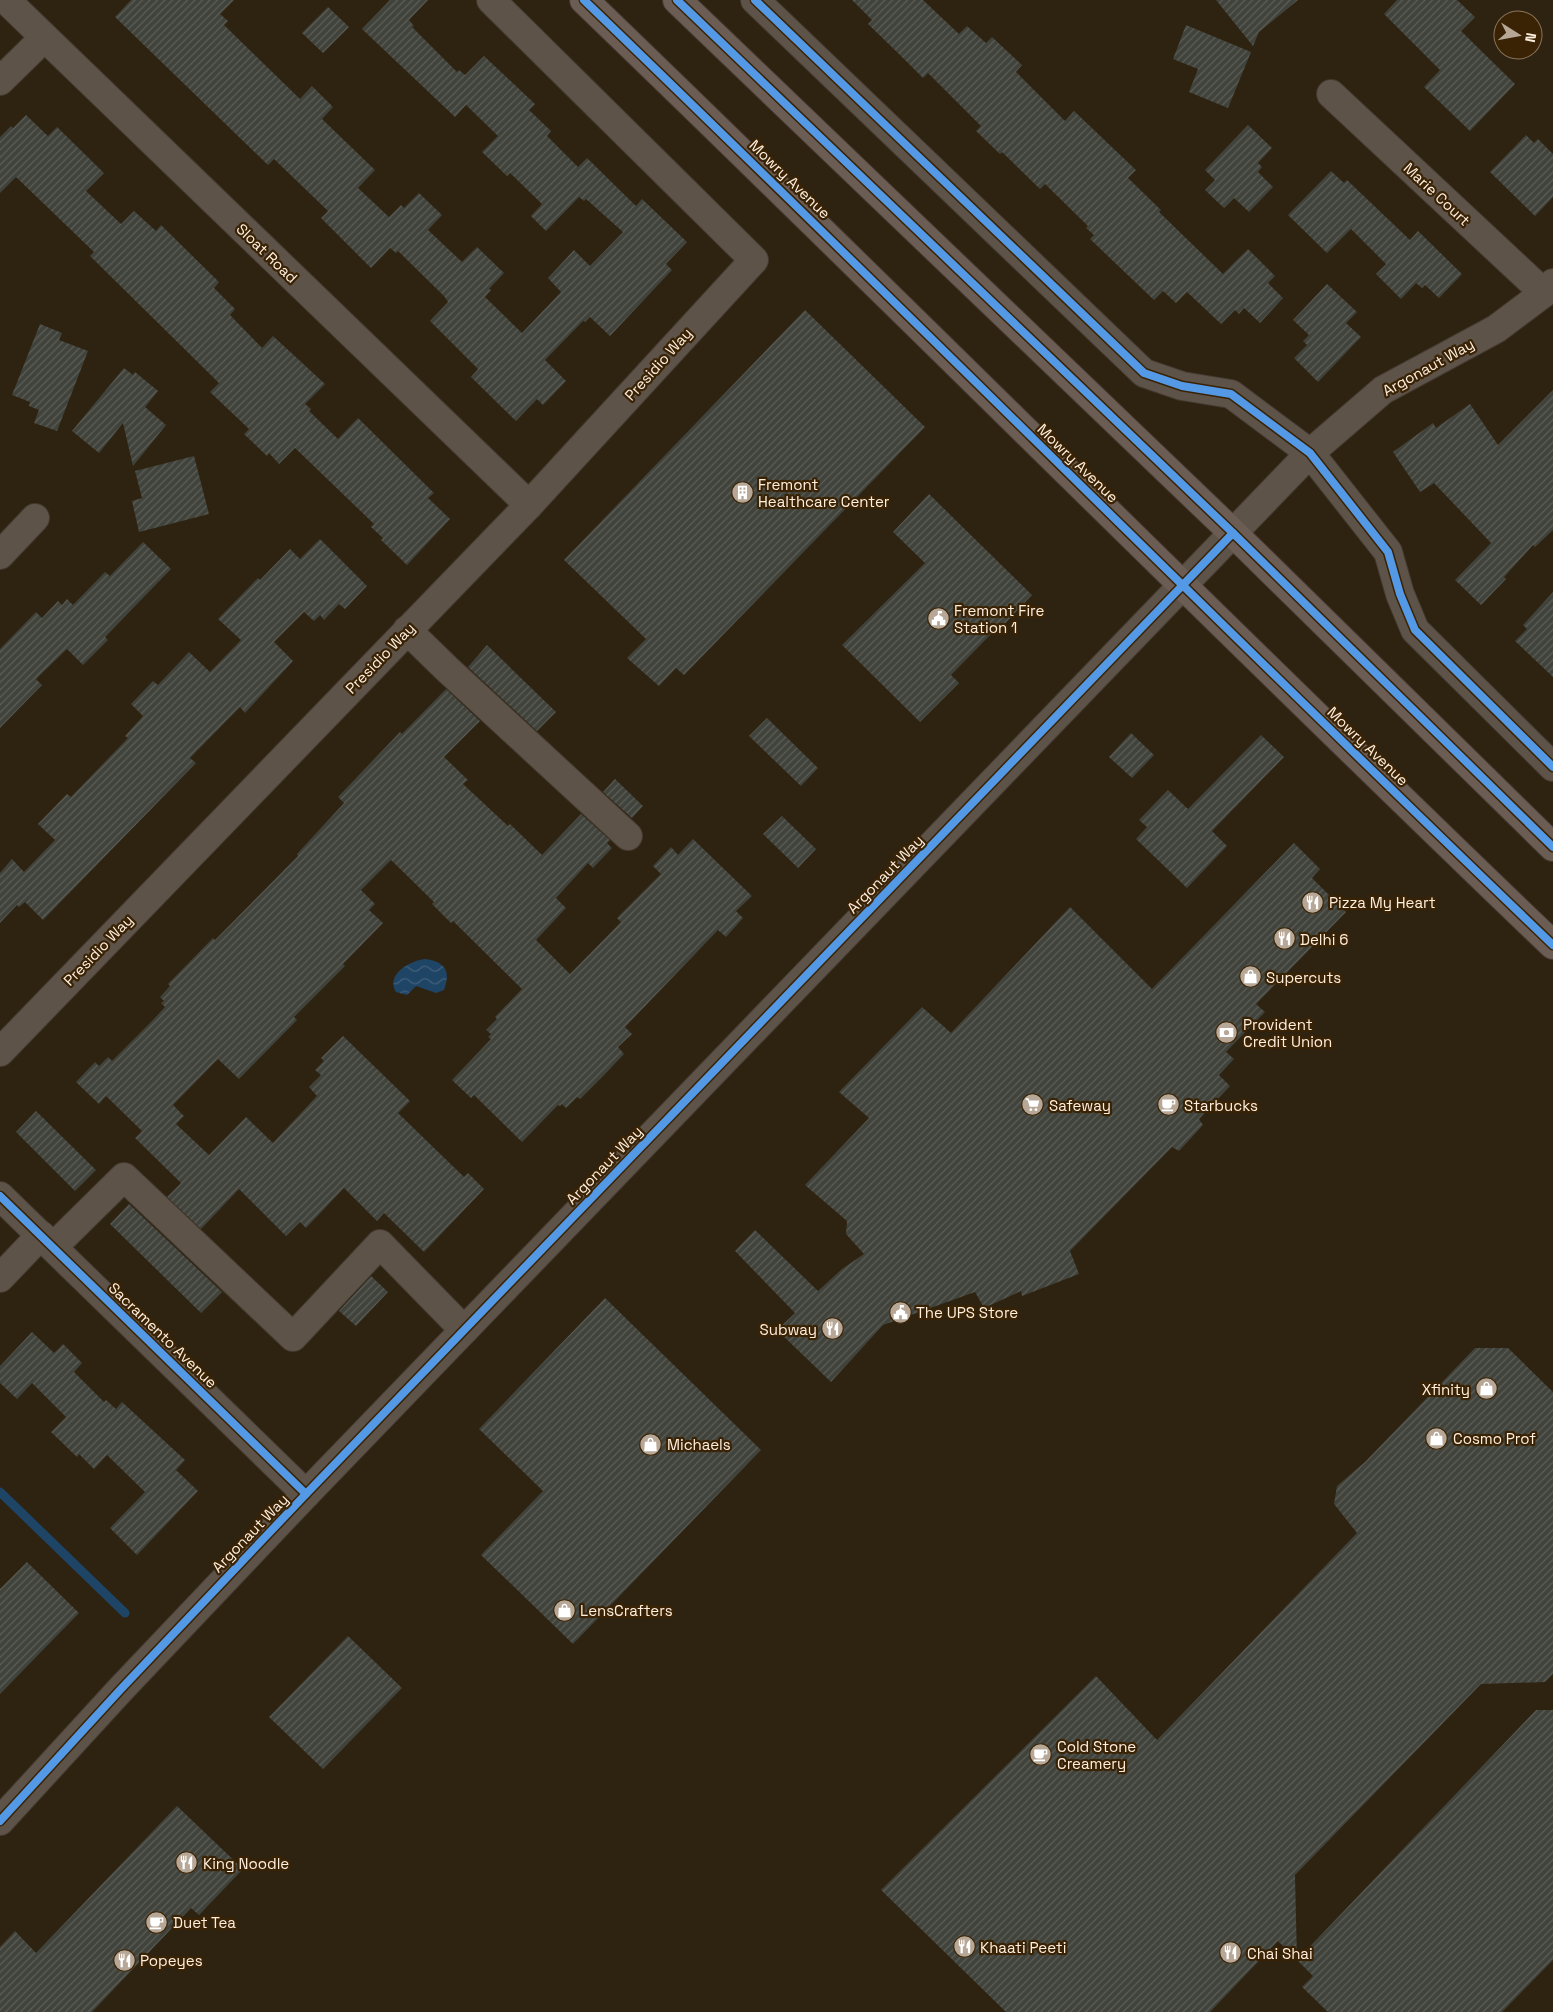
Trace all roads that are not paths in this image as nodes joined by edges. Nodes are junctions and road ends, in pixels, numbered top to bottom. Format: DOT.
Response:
graph roads {
  1 [pos="6,0"];
  2 [pos="491,0"];
  3 [pos="584,0"];
  4 [pos="676,0"];
  5 [pos="755,0"];
  6 [pos="44,38"];
  7 [pos="0,81"];
  8 [pos="1331,94"];
  9 [pos="1548,288"];
  10 [pos="1310,453"];
  11 [pos="529,505"];
  12 [pos="35,518"];
  13 [pos="1233,533"];
  14 [pos="0,555"];
  15 [pos="1183,584"];
  16 [pos="407,630"];
  17 [pos="1553,767"];
  18 [pos="628,836"];
  19 [pos="1553,847"];
  20 [pos="1553,945"];
  21 [pos="0,1052"];
  22 [pos="0,1196"];
  23 [pos="47,1241"];
  24 [pos="0,1278"];
  25 [pos="464,1330"];
  26 [pos="306,1494"];
  27 [pos="0,1821"];
  1 -- 6 [label="street, Sloat Road"];
  2 -- 11 [label="street, Presidio Way"];
  3 -- 15 [label="main road, Mowry Avenue"];
  4 -- 13 [label="main road"];
  5 -- 10 [label="street"];
  6 -- 7 [label="street"];
  6 -- 11 [label="street, Sloat Road"];
  8 -- 9 [label="street, Marie Court"];
  9 -- 10 [label="street, Argonaut Way"];
  10 -- 13 [label="street, Argonaut Way"];
  10 -- 17 [label="street"];
  11 -- 16 [label="street, Presidio Way"];
  12 -- 14 [label="street"];
  13 -- 15 [label="street, Argonaut Way"];
  13 -- 19 [label="main road"];
  15 -- 20 [label="main road, Mowry Avenue"];
  15 -- 25 [label="street, Argonaut Way"];
  16 -- 18 [label="street"];
  16 -- 21 [label="street, Presidio Way"];
  22 -- 23 [label="street, Sacramento Avenue"];
  23 -- 24 [label="street"];
  23 -- 25 [label="street"];
  23 -- 26 [label="street, Sacramento Avenue"];
  25 -- 26 [label="street, Argonaut Way"];
  26 -- 27 [label="street, Argonaut Way"];
}
